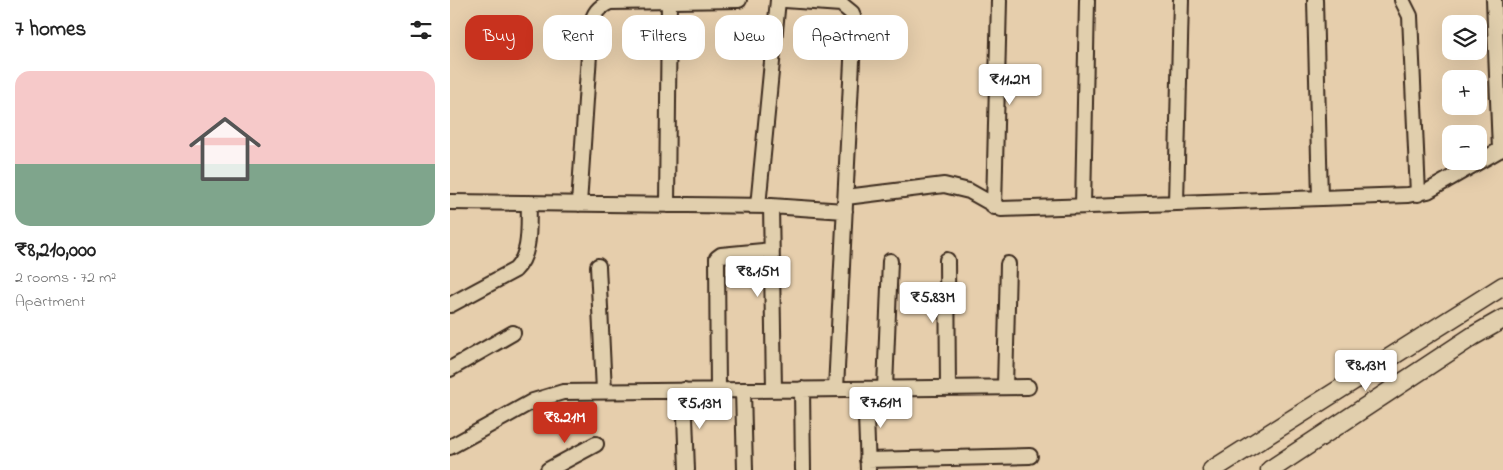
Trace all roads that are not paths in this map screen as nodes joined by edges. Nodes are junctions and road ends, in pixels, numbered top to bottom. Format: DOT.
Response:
graph roads {
  1 [pos="669,0"];
  2 [pos="739,0"];
  3 [pos="778,0"];
  4 [pos="786,0"];
  5 [pos="999,0"];
  6 [pos="1087,0"];
  7 [pos="1181,0"];
  8 [pos="1316,0"];
  9 [pos="1402,0"];
  10 [pos="1494,0"];
  11 [pos="1502,149"];
  12 [pos="1418,194"];
  13 [pos="1320,198"];
  14 [pos="450,202"];
  15 [pos="1176,202"];
  16 [pos="529,203"];
  17 [pos="579,204"];
  18 [pos="846,204"];
  19 [pos="667,205"];
  20 [pos="765,206"];
  21 [pos="994,206"];
  22 [pos="1083,206"];
  23 [pos="772,250"];
  24 [pos="947,260"];
  25 [pos="890,261"];
  26 [pos="1008,264"];
  27 [pos="598,266"];
  28 [pos="1503,286"];
  29 [pos="450,305"];
  30 [pos="1503,319"];
  31 [pos="513,333"];
  32 [pos="450,369"];
  33 [pos="1364,374"];
  34 [pos="1006,387"];
  35 [pos="1028,387"];
  36 [pos="885,388"];
  37 [pos="948,388"];
  38 [pos="774,389"];
  39 [pos="802,389"];
  40 [pos="836,389"];
  41 [pos="865,389"];
  42 [pos="684,390"];
  43 [pos="718,390"];
  44 [pos="743,390"];
  45 [pos="604,391"];
  46 [pos="1381,397"];
  47 [pos="596,444"];
  48 [pos="450,447"];
  49 [pos="1030,456"];
  50 [pos="867,465"];
  51 [pos="548,470"];
  52 [pos="687,470"];
  53 [pos="745,470"];
  54 [pos="803,470"];
  55 [pos="1212,470"];
  56 [pos="1270,470"];
  1 -- 2 [label="street"];
  1 -- 17 [label="street"];
  1 -- 19 [label="street"];
  3 -- 20 [label="street"];
  4 -- 18 [label="street"];
  5 -- 21 [label="street"];
  6 -- 22 [label="street"];
  7 -- 15 [label="street"];
  8 -- 13 [label="street"];
  9 -- 12 [label="street"];
  10 -- 11 [label="street"];
  11 -- 12 [label="street"];
  12 -- 13 [label="street"];
  13 -- 15 [label="street"];
  14 -- 16 [label="street"];
  15 -- 22 [label="street"];
  16 -- 17 [label="street"];
  16 -- 29 [label="street"];
  17 -- 19 [label="street"];
  18 -- 20 [label="street"];
  18 -- 21 [label="street"];
  18 -- 40 [label="street"];
  19 -- 20 [label="street"];
  20 -- 23 [label="street"];
  21 -- 22 [label="street"];
  23 -- 38 [label="street"];
  23 -- 43 [label="street"];
  24 -- 37 [label="street"];
  25 -- 36 [label="street"];
  26 -- 34 [label="street"];
  27 -- 45 [label="street"];
  28 -- 33 [label="street"];
  30 -- 46 [label="street"];
  31 -- 32 [label="street"];
  33 -- 46 [label="street"];
  33 -- 55 [label="street"];
  34 -- 35 [label="street"];
  34 -- 37 [label="street"];
  36 -- 37 [label="street"];
  36 -- 41 [label="street"];
  38 -- 39 [label="street"];
  38 -- 44 [label="street"];
  39 -- 40 [label="street"];
  39 -- 54 [label="street"];
  40 -- 41 [label="street"];
  41 -- 50 [label="street"];
  42 -- 43 [label="street"];
  42 -- 45 [label="street"];
  42 -- 52 [label="street"];
  43 -- 44 [label="street"];
  44 -- 53 [label="street"];
  45 -- 48 [label="street"];
  46 -- 56 [label="street"];
  47 -- 51 [label="street"];
  49 -- 50 [label="street"];
}
